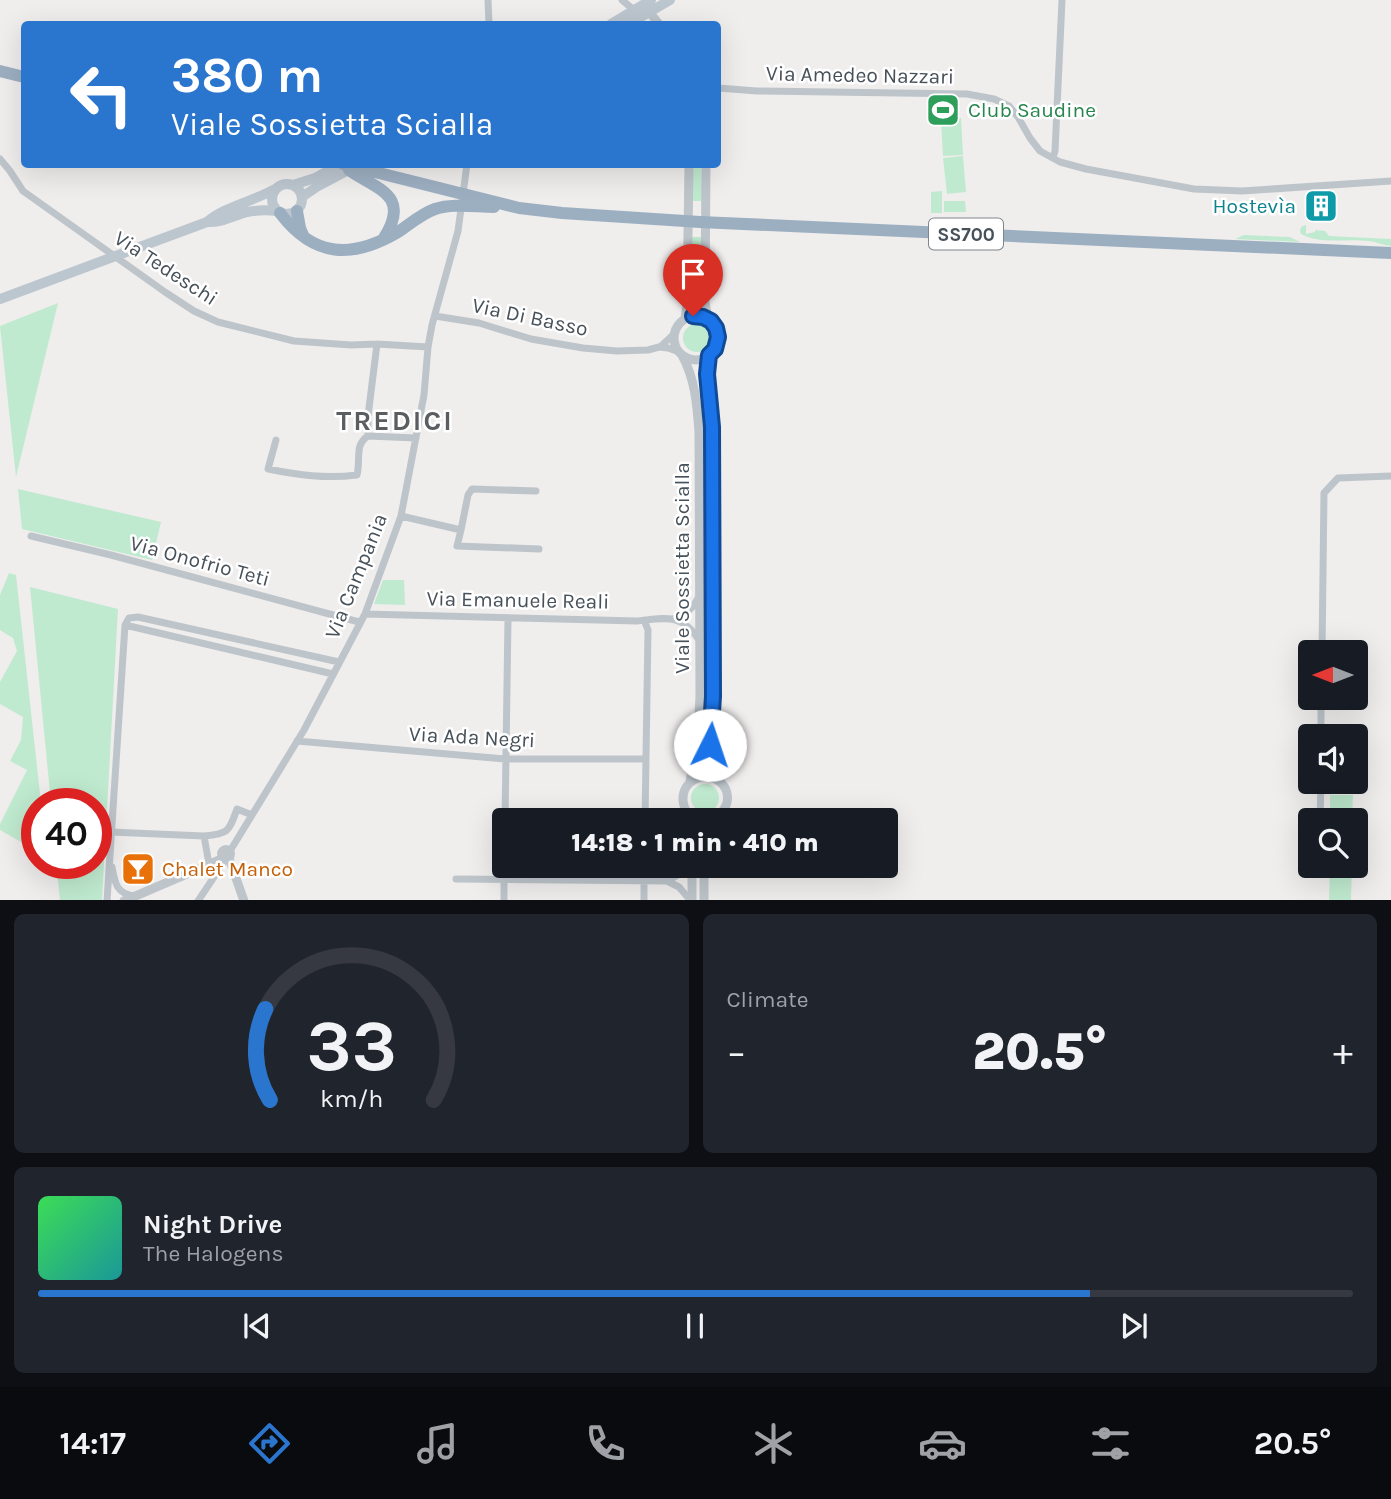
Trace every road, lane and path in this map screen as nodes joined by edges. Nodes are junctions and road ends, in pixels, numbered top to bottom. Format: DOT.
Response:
graph roads {
  1 [pos="488,0"];
  2 [pos="622,0"];
  3 [pos="670,0"];
  4 [pos="1062,0"];
  5 [pos="644,12"];
  6 [pos="489,21"];
  7 [pos="619,21"];
  8 [pos="0,71"];
  9 [pos="21,76"];
  10 [pos="721,88"];
  11 [pos="1053,158"];
  12 [pos="0,159"];
  13 [pos="334,168"];
  14 [pos="347,168"];
  15 [pos="351,168"];
  16 [pos="355,168"];
  17 [pos="466,168"];
  18 [pos="689,168"];
  19 [pos="706,168"];
  20 [pos="1391,181"];
  21 [pos="293,185"];
  22 [pos="275,189"];
  23 [pos="302,197"];
  24 [pos="478,202"];
  25 [pos="278,212"];
  26 [pos="296,212"];
  27 [pos="207,222"];
  28 [pos="305,238"];
  29 [pos="383,239"];
  30 [pos="1391,253"];
  31 [pos="0,299"];
  32 [pos="435,316"];
  33 [pos="684,319"];
  34 [pos="711,321"];
  35 [pos="674,334"];
  36 [pos="377,344"];
  37 [pos="428,347"];
  38 [pos="659,347"];
  39 [pos="681,353"];
  40 [pos="709,355"];
  41 [pos="369,436"];
  42 [pos="416,438"];
  43 [pos="276,440"];
  44 [pos="1391,476"];
  45 [pos="537,491"];
  46 [pos="401,516"];
  47 [pos="461,530"];
  48 [pos="31,536"];
  49 [pos="539,549"];
  50 [pos="699,596"];
  51 [pos="365,614"];
  52 [pos="508,618"];
  53 [pos="671,619"];
  54 [pos="644,620"];
  55 [pos="359,622"];
  56 [pos="125,625"];
  57 [pos="699,640"];
  58 [pos="1322,640"];
  59 [pos="340,662"];
  60 [pos="333,674"];
  61 [pos="297,741"];
  62 [pos="505,759"];
  63 [pos="646,760"];
  64 [pos="711,777"];
  65 [pos="690,782"];
  66 [pos="112,804"];
  67 [pos="505,808"];
  68 [pos="645,808"];
  69 [pos="686,808"];
  70 [pos="724,808"];
  71 [pos="252,815"];
  72 [pos="112,832"];
  73 [pos="204,836"];
  74 [pos="227,856"];
  75 [pos="209,864"];
  76 [pos="112,866"];
  77 [pos="673,878"];
  78 [pos="690,878"];
  79 [pos="704,878"];
  80 [pos="108,879"];
  81 [pos="457,879"];
  82 [pos="504,879"];
  83 [pos="644,881"];
  84 [pos="667,881"];
  85 [pos="129,898"];
  86 [pos="107,900"];
  87 [pos="199,900"];
  88 [pos="244,900"];
  89 [pos="504,900"];
  90 [pos="644,900"];
  91 [pos="690,900"];
  92 [pos="691,900"];
  93 [pos="704,900"];
  1 -- 6 [label="street"];
  2 -- 5 [label="street"];
  3 -- 5 [label="main road"];
  4 -- 11 [label="street"];
  5 -- 7 [label="main road"];
  8 -- 9 [label="highway"];
  10 -- 11 [label="street, Via Amedeo Nazzari"];
  11 -- 20 [label="street, Via Amedeo Nazzari"];
  12 -- 36 [label="street, Via Tedeschi"];
  13 -- 21 [label="main road"];
  14 -- 29 [label="highway"];
  15 -- 23 [label="main road"];
  16 -- 24 [label="highway"];
  17 -- 32 [label="street, Via Campania"];
  18 -- 33 [label="street"];
  19 -- 34 [label="street, Viale Sossietta Scialla"];
  21 -- 22 [label="main road"];
  21 -- 23 [label="main road"];
  22 -- 25 [label="main road"];
  22 -- 27 [label="main road"];
  23 -- 26 [label="main road"];
  24 -- 29 [label="highway"];
  24 -- 30 [label="highway, SS700"];
  25 -- 26 [label="main road"];
  25 -- 27 [label="main road"];
  25 -- 28 [label="highway"];
  26 -- 28 [label="highway"];
  27 -- 31 [label="main road"];
  28 -- 29 [label="highway"];
  32 -- 37 [label="street, Via Campania"];
  32 -- 38 [label="street, Via Di Basso"];
  33 -- 34 [label="street"];
  33 -- 35 [label="street"];
  34 -- 40 [label="street, Viale Sossietta Scialla"];
  35 -- 38 [label="street"];
  35 -- 39 [label="street, Viale Sossietta Scialla"];
  36 -- 37 [label="street, Via Tedeschi"];
  36 -- 41 [label="street"];
  37 -- 42 [label="street, Via Campania"];
  38 -- 39 [label="street, Via Di Basso"];
  39 -- 40 [label="street"];
  39 -- 50 [label="street, Viale Sossietta Scialla"];
  40 -- 64 [label="street, Viale Sossietta Scialla"];
  41 -- 42 [label="street"];
  41 -- 43 [label="street"];
  42 -- 46 [label="street, Via Campania"];
  44 -- 58 [label="street"];
  45 -- 47 [label="street"];
  46 -- 47 [label="street"];
  46 -- 51 [label="street, Via Campania"];
  47 -- 49 [label="street"];
  48 -- 55 [label="street, Via Onofrio Teti"];
  50 -- 53 [label="street"];
  50 -- 57 [label="street, Viale Sossietta Scialla"];
  51 -- 52 [label="street, Via Emanuele Reali"];
  51 -- 55 [label="street, Via Campania"];
  52 -- 54 [label="street, Via Emanuele Reali"];
  52 -- 62 [label="street"];
  53 -- 54 [label="street, Via Emanuele Reali"];
  53 -- 57 [label="street"];
  54 -- 63 [label="street"];
  55 -- 59 [label="street, Via Campania"];
  56 -- 59 [label="street"];
  56 -- 60 [label="street"];
  56 -- 66 [label="street"];
  57 -- 65 [label="street, Viale Sossietta Scialla"];
  59 -- 60 [label="street, Via Campania"];
  60 -- 61 [label="street, Via Campania"];
  61 -- 62 [label="street, Via Ada Negri"];
  61 -- 71 [label="street, Via Campania"];
  62 -- 63 [label="street, Via Ada Negri"];
  62 -- 67 [label="street"];
  63 -- 68 [label="street"];
  64 -- 65 [label="street"];
  64 -- 70 [label="street, Viale Sossietta Scialla"];
  65 -- 69 [label="street, Viale Sossietta Scialla"];
  71 -- 73 [label="street"];
  71 -- 74 [label="street, Via Campania"];
  72 -- 73 [label="street"];
  73 -- 75 [label="street"];
  74 -- 75 [label="street"];
  74 -- 87 [label="street, Via Campania"];
  74 -- 88 [label="street"];
  75 -- 85 [label="street"];
  76 -- 85 [label="street"];
  77 -- 84 [label="street"];
  78 -- 92 [label="street"];
  79 -- 93 [label="street"];
  80 -- 86 [label="street"];
  81 -- 82 [label="street"];
  82 -- 83 [label="street"];
  82 -- 89 [label="street"];
  83 -- 84 [label="street"];
  83 -- 90 [label="street"];
  84 -- 91 [label="street"];
}
